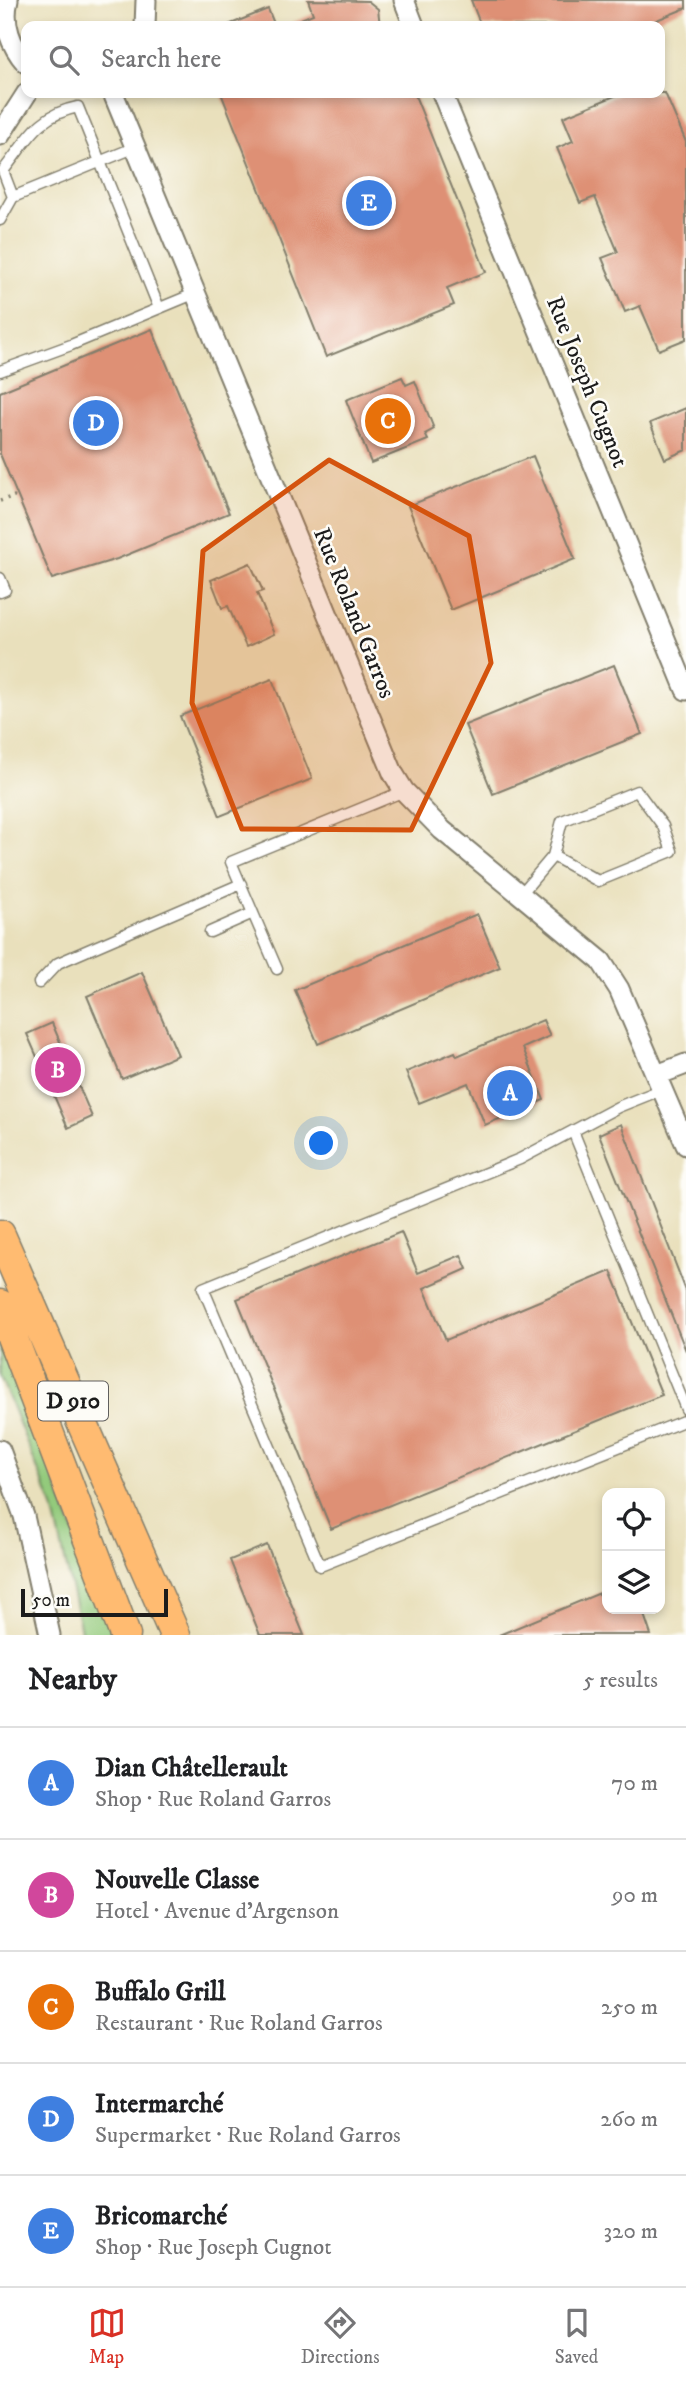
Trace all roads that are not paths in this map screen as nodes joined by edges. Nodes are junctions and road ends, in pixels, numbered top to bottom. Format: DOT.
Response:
graph roads {
  1 [pos="8,0"];
  2 [pos="146,0"];
  3 [pos="404,0"];
  4 [pos="145,21"];
  5 [pos="412,21"];
  6 [pos="21,57"];
  7 [pos="24,98"];
  8 [pos="115,98"];
  9 [pos="444,98"];
  10 [pos="0,135"];
  11 [pos="136,147"];
  12 [pos="100,162"];
  13 [pos="13,197"];
  14 [pos="0,220"];
  15 [pos="196,293"];
  16 [pos="159,308"];
  17 [pos="0,371"];
  18 [pos="0,578"];
  19 [pos="2,591"];
  20 [pos="686,690"];
  21 [pos="404,791"];
  22 [pos="553,856"];
  23 [pos="241,884"];
  24 [pos="521,894"];
  25 [pos="253,913"];
  26 [pos="209,932"];
  27 [pos="277,969"];
  28 [pos="39,983"];
  29 [pos="686,1063"];
  30 [pos="660,1082"];
  31 [pos="573,1131"];
  32 [pos="686,1145"];
  33 [pos="0,1235"];
  34 [pos="0,1305"];
  35 [pos="686,1409"];
  36 [pos="686,1420"];
  37 [pos="0,1450"];
  38 [pos="4,1471"];
  39 [pos="50,1635"];
  40 [pos="125,1635"];
  41 [pos="175,1635"];
  1 -- 6 [label="street"];
  2 -- 4 [label="street"];
  3 -- 5 [label="street"];
  7 -- 10 [label="street"];
  8 -- 11 [label="street, Rue Roland Garros"];
  9 -- 20 [label="street, Rue Joseph Cugnot"];
  11 -- 12 [label="lane"];
  11 -- 15 [label="street, Rue Roland Garros"];
  12 -- 13 [label="lane"];
  12 -- 13 [label="lane"];
  12 -- 16 [label="lane"];
  13 -- 14 [label="lane"];
  15 -- 16 [label="lane"];
  15 -- 21 [label="street, Rue Roland Garros"];
  16 -- 17 [label="lane"];
  18 -- 19 [label="lane"];
  21 -- 23 [label="lane"];
  21 -- 24 [label="street, Rue Roland Garros"];
  22 -- 22 [label="lane"];
  22 -- 24 [label="lane"];
  23 -- 25 [label="lane"];
  23 -- 28 [label="lane"];
  24 -- 30 [label="street, Rue Roland Garros"];
  25 -- 26 [label="lane"];
  25 -- 27 [label="lane"];
  29 -- 30 [label="street"];
  30 -- 31 [label="lane"];
  30 -- 32 [label="street, Rue Roland Garros"];
  31 -- 35 [label="lane"];
  31 -- 36 [label="lane"];
  33 -- 41 [label="main road, D 910"];
  34 -- 40 [label="main road, D 910"];
  37 -- 38 [label="street"];
  38 -- 39 [label="street"];
}
